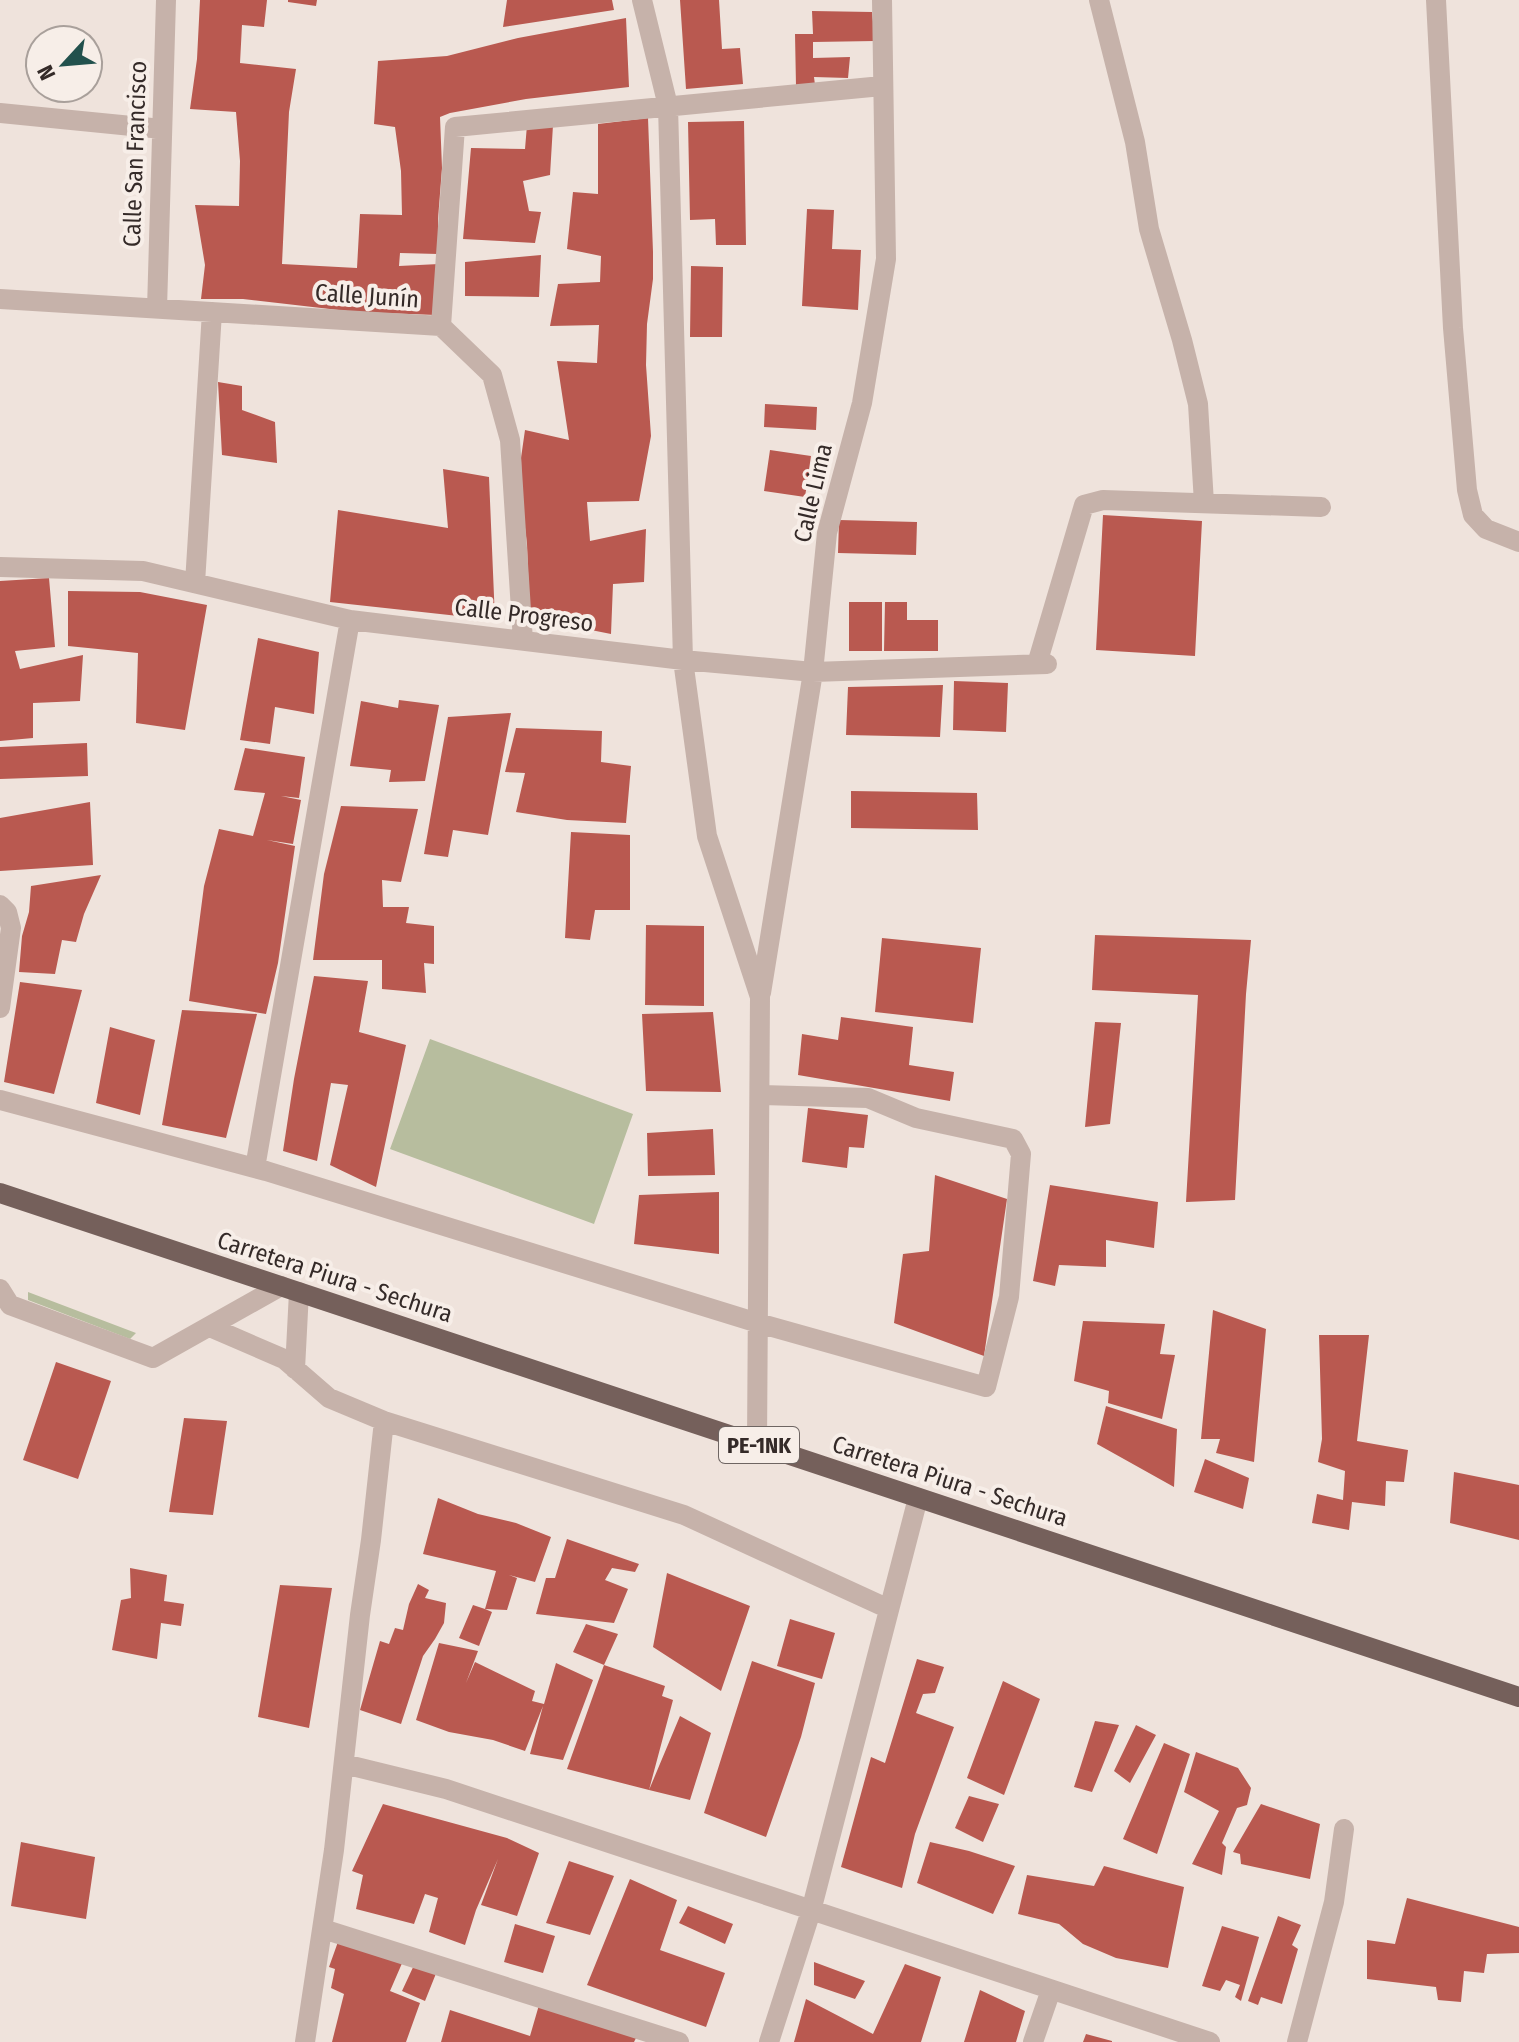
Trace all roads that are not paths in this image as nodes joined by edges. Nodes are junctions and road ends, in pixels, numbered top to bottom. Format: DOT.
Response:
graph roads {
  1 [pos="166,0"];
  2 [pos="642,0"];
  3 [pos="882,0"];
  4 [pos="1099,0"];
  5 [pos="1436,0"];
  6 [pos="882,86"];
  7 [pos="668,106"];
  8 [pos="0,113"];
  9 [pos="162,129"];
  10 [pos="0,299"];
  11 [pos="157,309"];
  12 [pos="212,312"];
  13 [pos="441,326"];
  14 [pos="1204,503"];
  15 [pos="1321,507"];
  16 [pos="1519,542"];
  17 [pos="0,567"];
  18 [pos="195,583"];
  19 [pos="350,620"];
  20 [pos="523,641"];
  21 [pos="683,660"];
  22 [pos="813,672"];
  23 [pos="0,905"];
  24 [pos="760,997"];
  25 [pos="0,1008"];
  26 [pos="760,1095"];
  27 [pos="0,1100"];
  28 [pos="255,1168"];
  29 [pos="0,1193"];
  30 [pos="0,1289"];
  31 [pos="290,1289"];
  32 [pos="758,1323"];
  33 [pos="210,1327"];
  34 [pos="295,1369"];
  35 [pos="384,1421"];
  36 [pos="757,1444"];
  37 [pos="918,1498"];
  38 [pos="889,1609"];
  39 [pos="1519,1697"];
  40 [pos="344,1764"];
  41 [pos="1344,1829"];
  42 [pos="811,1911"];
  43 [pos="323,1929"];
  44 [pos="1051,1990"];
  45 [pos="305,2042"];
  46 [pos="679,2042"];
  47 [pos="769,2042"];
  48 [pos="1033,2042"];
  49 [pos="1210,2042"];
  50 [pos="1297,2042"];
  1 -- 9 [label="street, Calle San Francisco"];
  2 -- 7 [label="street"];
  3 -- 6 [label="street, Calle Lima"];
  4 -- 14 [label="street"];
  5 -- 16 [label="street"];
  6 -- 7 [label="street"];
  6 -- 22 [label="street, Calle Lima"];
  7 -- 13 [label="street"];
  7 -- 21 [label="street"];
  8 -- 9 [label="street"];
  9 -- 11 [label="street, Calle San Francisco"];
  10 -- 11 [label="street, Calle Junín"];
  11 -- 12 [label="street, Calle Junín"];
  12 -- 13 [label="street, Calle Junín"];
  12 -- 18 [label="street"];
  13 -- 20 [label="street, Calle Junín"];
  14 -- 15 [label="street"];
  14 -- 22 [label="street, Calle Progreso"];
  17 -- 18 [label="street, Calle Progreso"];
  18 -- 19 [label="street, Calle Progreso"];
  19 -- 20 [label="street, Calle Progreso"];
  19 -- 28 [label="street"];
  20 -- 21 [label="street, Calle Progreso"];
  21 -- 22 [label="street, Calle Progreso"];
  21 -- 24 [label="street"];
  22 -- 24 [label="street, Calle Lima"];
  23 -- 25 [label="street"];
  24 -- 26 [label="street"];
  26 -- 32 [label="street"];
  26 -- 32 [label="street"];
  27 -- 28 [label="street"];
  28 -- 32 [label="street"];
  29 -- 31 [label="main road, Carretera Piura - Sechura / PE-1NK"];
  30 -- 33 [label="street"];
  31 -- 33 [label="street"];
  31 -- 34 [label="street"];
  31 -- 36 [label="main road, Carretera Piura - Sechura / PE-1NK"];
  32 -- 36 [label="street"];
  33 -- 34 [label="street"];
  34 -- 35 [label="street"];
  35 -- 38 [label="street"];
  35 -- 40 [label="street"];
  36 -- 37 [label="main road, Carretera Piura - Sechura / PE-1NK"];
  37 -- 38 [label="street"];
  37 -- 39 [label="main road, Carretera Piura - Sechura / PE-1NK"];
  38 -- 42 [label="street"];
  40 -- 42 [label="street"];
  40 -- 43 [label="street"];
  41 -- 50 [label="street"];
  42 -- 44 [label="street"];
  42 -- 47 [label="street"];
  43 -- 45 [label="street"];
  43 -- 46 [label="street"];
  44 -- 48 [label="street"];
  44 -- 49 [label="street"];
}
